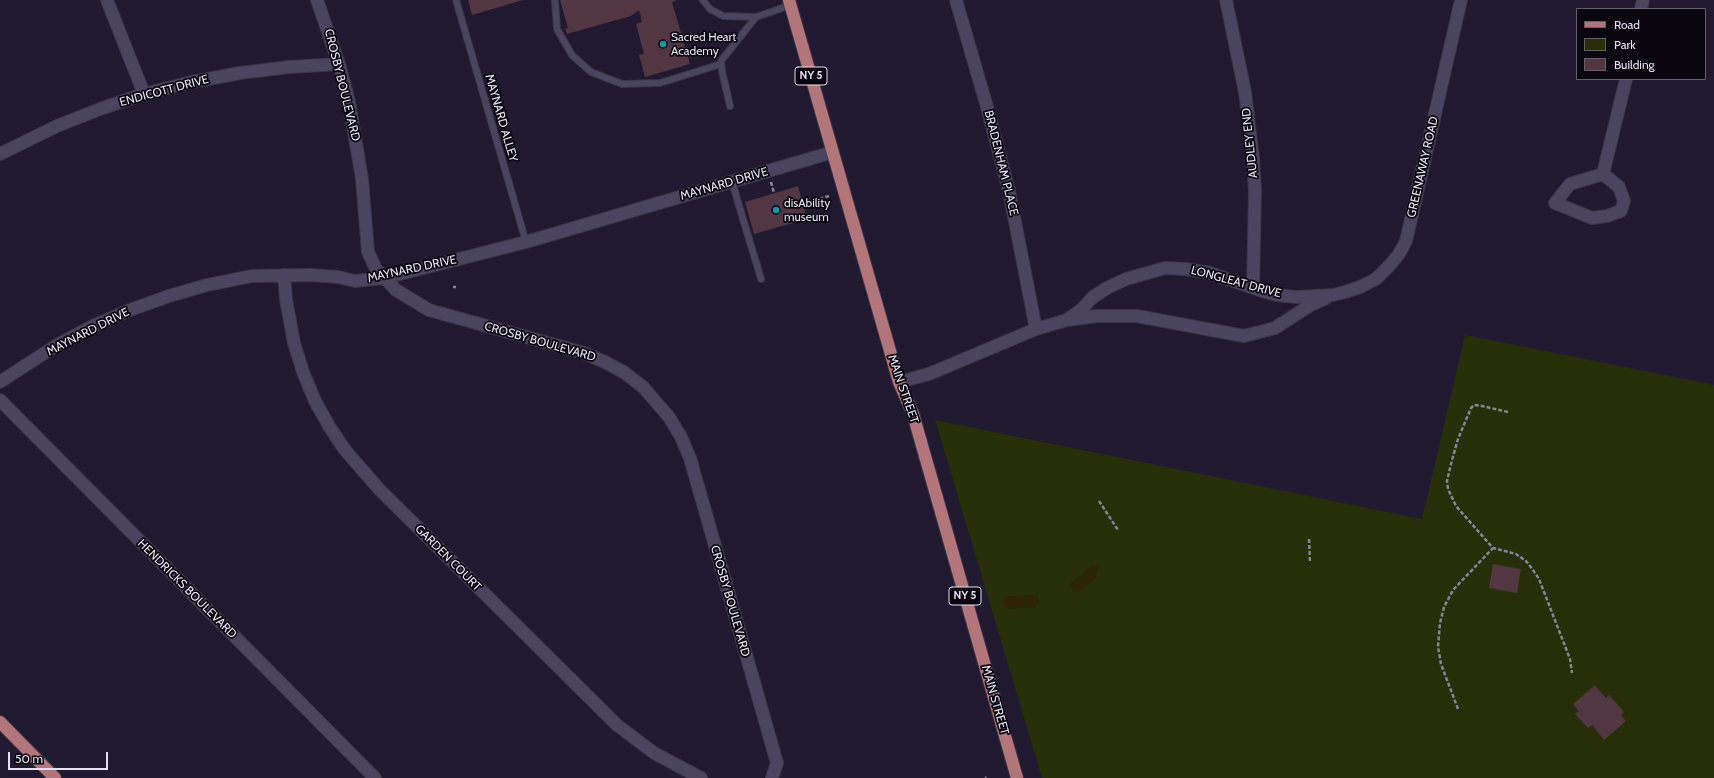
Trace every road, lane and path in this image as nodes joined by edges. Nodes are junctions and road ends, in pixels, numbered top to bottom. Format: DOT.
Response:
graph roads {
  1 [pos="108,0"];
  2 [pos="317,0"];
  3 [pos="456,0"];
  4 [pos="555,0"];
  5 [pos="703,0"];
  6 [pos="956,0"];
  7 [pos="1226,0"];
  8 [pos="1461,0"];
  9 [pos="790,2"];
  10 [pos="756,18"];
  11 [pos="339,64"];
  12 [pos="721,64"];
  13 [pos="1626,80"];
  14 [pos="144,94"];
  15 [pos="730,106"];
  16 [pos="833,152"];
  17 [pos="0,154"];
  18 [pos="1604,174"];
  19 [pos="732,182"];
  20 [pos="771,182"];
  21 [pos="774,193"];
  22 [pos="829,196"];
  23 [pos="808,202"];
  24 [pos="526,242"];
  25 [pos="284,275"];
  26 [pos="384,278"];
  27 [pos="761,279"];
  28 [pos="1253,288"];
  29 [pos="1333,295"];
  30 [pos="1067,320"];
  31 [pos="1036,329"];
  32 [pos="0,382"];
  33 [pos="899,382"];
  34 [pos="0,400"];
  35 [pos="1508,412"];
  36 [pos="1099,501"];
  37 [pos="1118,530"];
  38 [pos="1309,539"];
  39 [pos="1493,548"];
  40 [pos="1310,563"];
  41 [pos="1572,673"];
  42 [pos="1458,709"];
  43 [pos="0,722"];
  44 [pos="55,778"];
  45 [pos="375,778"];
  46 [pos="701,778"];
  47 [pos="772,778"];
  48 [pos="1017,778"];
  1 -- 14 [label="street"];
  2 -- 11 [label="street, CROSBY BOULEVARD"];
  3 -- 24 [label="lane, MAYNARD ALLEY"];
  4 -- 12 [label="lane"];
  5 -- 10 [label="lane"];
  6 -- 31 [label="street, BRADENHAM PLACE"];
  7 -- 28 [label="street, AUDLEY END"];
  8 -- 29 [label="street, GREENAWAY ROAD"];
  9 -- 10 [label="lane"];
  9 -- 16 [label="main road, MAIN STREET / NY 5"];
  10 -- 12 [label="lane"];
  11 -- 14 [label="street, ENDICOTT DRIVE"];
  11 -- 26 [label="street, CROSBY BOULEVARD"];
  12 -- 15 [label="lane"];
  13 -- 18 [label="street"];
  14 -- 17 [label="street, ENDICOTT DRIVE"];
  16 -- 19 [label="street, MAYNARD DRIVE"];
  16 -- 33 [label="main road, MAIN STREET / NY 5"];
  18 -- 18 [label="street"];
  19 -- 24 [label="street, MAYNARD DRIVE"];
  19 -- 27 [label="lane"];
  20 -- 21 [label="path"];
  22 -- 23 [label="path"];
  24 -- 26 [label="street, MAYNARD DRIVE"];
  25 -- 26 [label="street, MAYNARD DRIVE"];
  25 -- 32 [label="street, MAYNARD DRIVE"];
  25 -- 46 [label="street, GARDEN COURT"];
  26 -- 47 [label="street, CROSBY BOULEVARD"];
  28 -- 29 [label="street, LONGLEAT DRIVE"];
  28 -- 30 [label="street, LONGLEAT DRIVE"];
  29 -- 30 [label="street, LONGLEAT DRIVE"];
  30 -- 31 [label="street, LONGLEAT DRIVE"];
  31 -- 33 [label="street, LONGLEAT DRIVE"];
  33 -- 48 [label="main road, MAIN STREET / NY 5"];
  34 -- 45 [label="street, HENDRICKS BOULEVARD"];
  35 -- 39 [label="path"];
  36 -- 37 [label="path"];
  38 -- 40 [label="path"];
  39 -- 41 [label="path"];
  39 -- 42 [label="path"];
  43 -- 44 [label="main road"];
}
